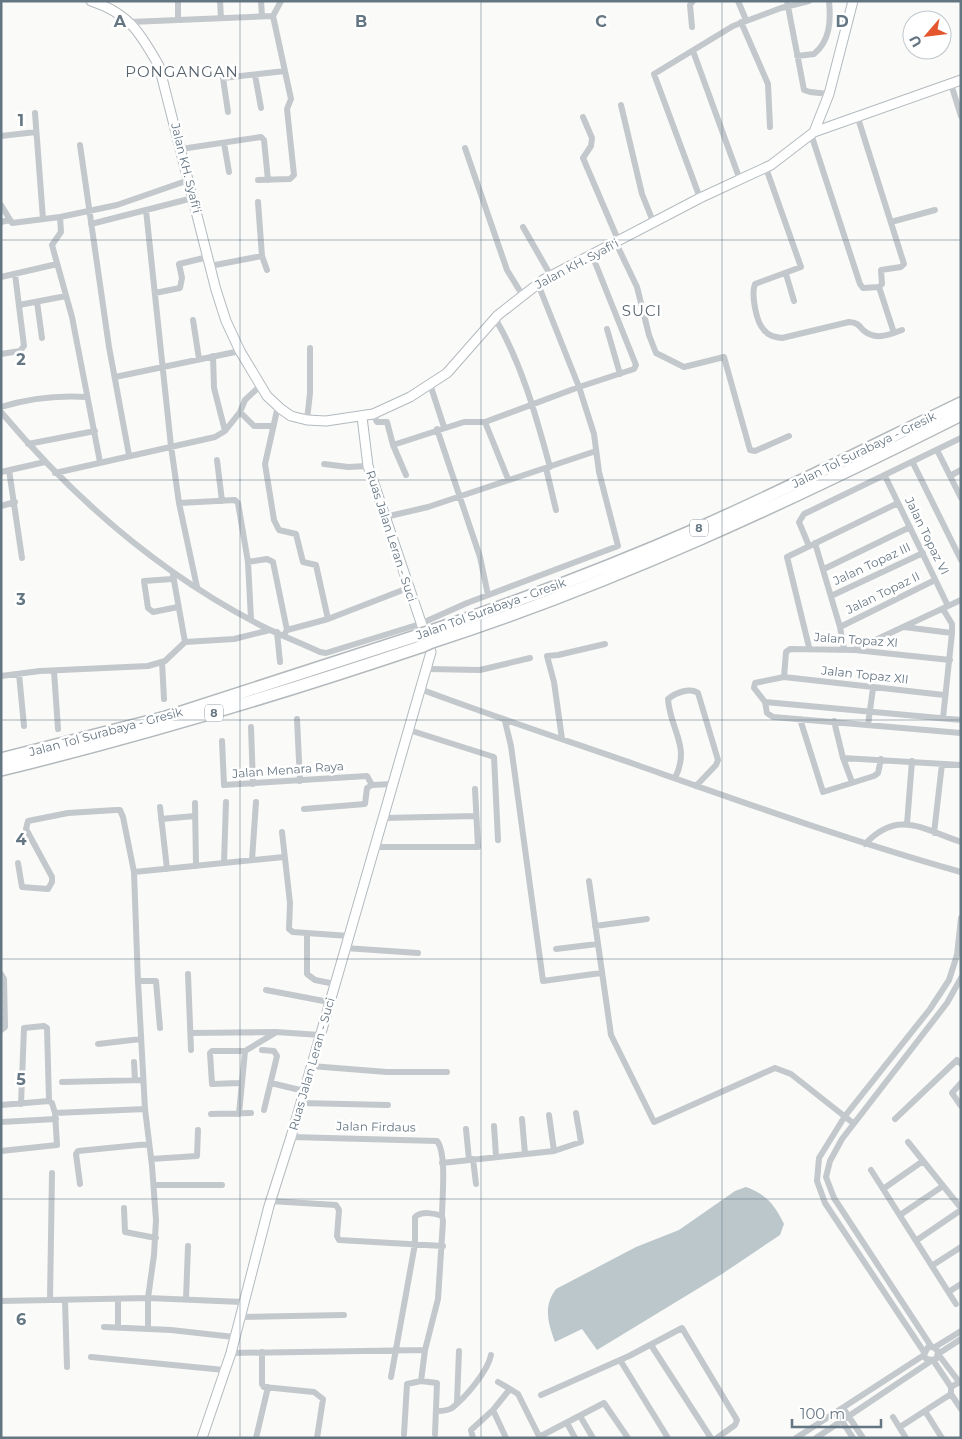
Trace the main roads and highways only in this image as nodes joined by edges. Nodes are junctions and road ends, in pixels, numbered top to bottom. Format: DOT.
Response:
graph roads {
  1 [pos="91,1"];
  2 [pos="854,1"];
  3 [pos="961,80"];
  4 [pos="812,133"];
  5 [pos="961,403"];
  6 [pos="961,415"];
  7 [pos="362,417"];
  8 [pos="426,639"];
  9 [pos="1,759"];
  10 [pos="1,770"];
  11 [pos="202,1438"];
  1 -- 7 [label="main road, Jalan KH. Syafi'i"];
  2 -- 4 [label="main road"];
  3 -- 4 [label="main road, Jalan KH. Syafi'i"];
  4 -- 7 [label="main road, Jalan KH. Syafi'i"];
  5 -- 8 [label="highway, Jalan Tol Surabaya - Gresik / 8"];
  6 -- 8 [label="highway, Jalan Tol Surabaya - Gresik / 8"];
  7 -- 8 [label="main road, Ruas Jalan Leran - Suci"];
  8 -- 9 [label="highway, Jalan Tol Surabaya - Gresik / 8"];
  8 -- 10 [label="highway, Jalan Tol Surabaya - Gresik / 8"];
  8 -- 11 [label="main road, Ruas Jalan Leran - Suci"];
}
